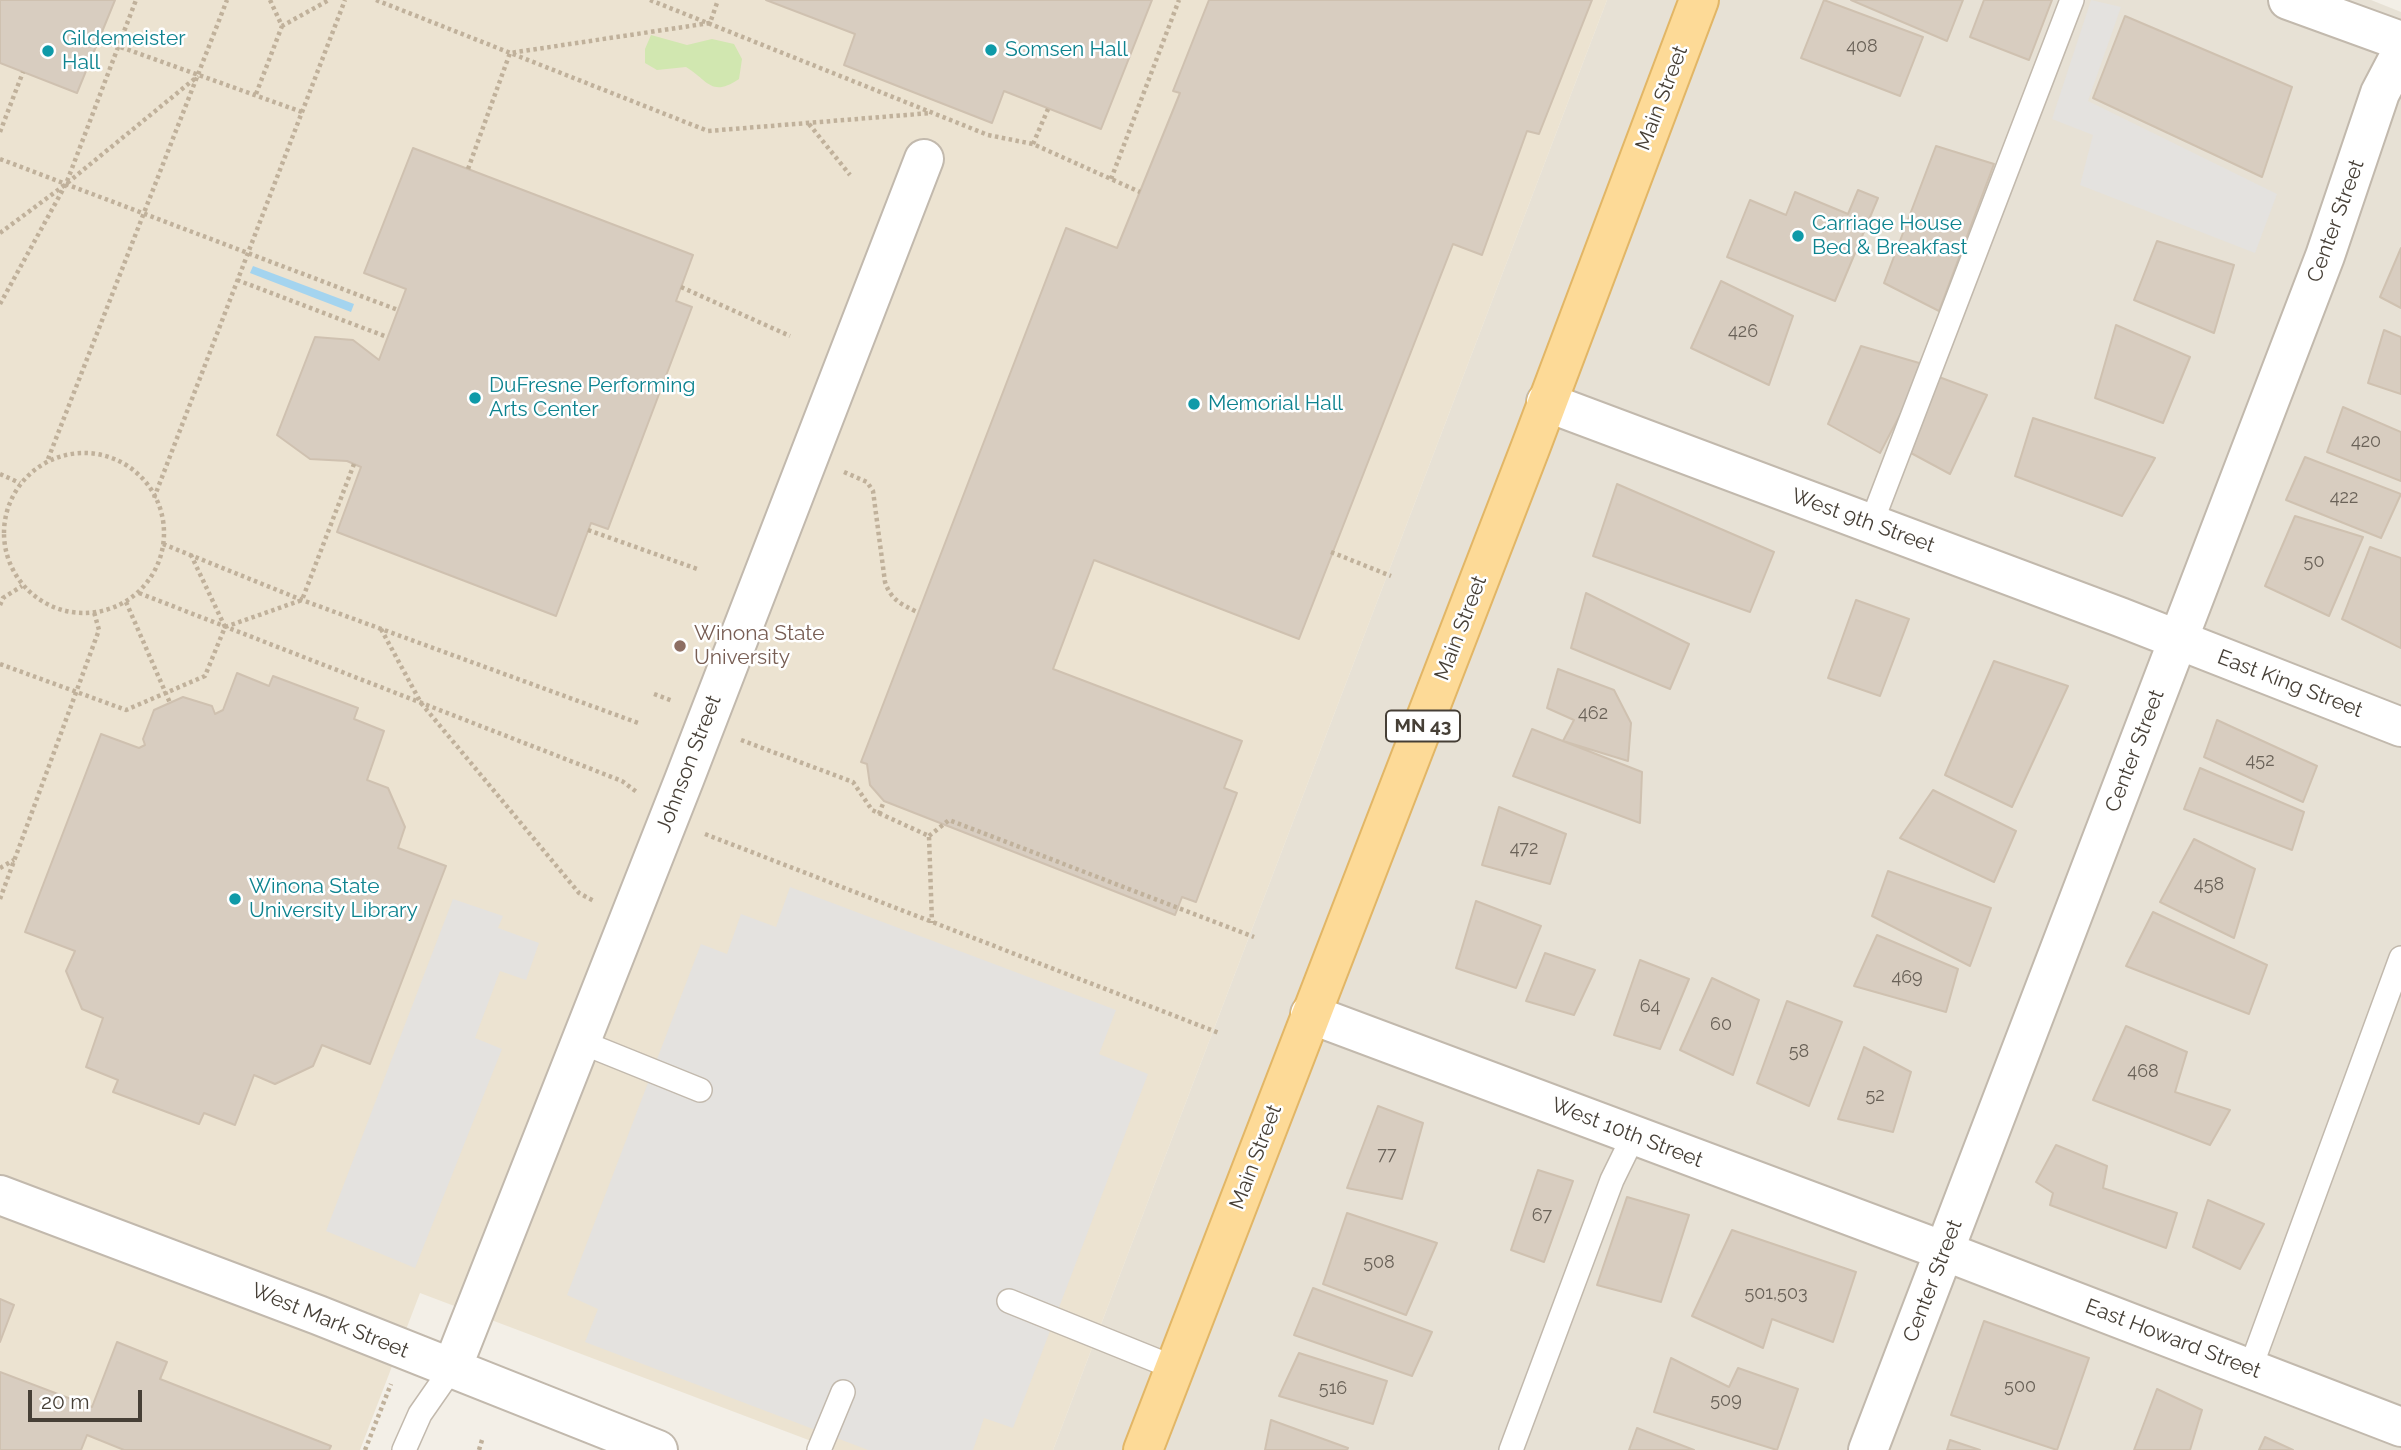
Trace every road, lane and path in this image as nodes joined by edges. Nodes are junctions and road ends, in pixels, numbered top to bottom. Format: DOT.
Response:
graph roads {
  1 [pos="136,0"];
  2 [pos="227,0"];
  3 [pos="270,0"];
  4 [pos="329,0"];
  5 [pos="345,0"];
  6 [pos="376,0"];
  7 [pos="650,0"];
  8 [pos="718,0"];
  9 [pos="1179,0"];
  10 [pos="1699,0"];
  11 [pos="2073,0"];
  12 [pos="2288,0"];
  13 [pos="710,23"];
  14 [pos="282,26"];
  15 [pos="101,40"];
  16 [pos="2401,41"];
  17 [pos="119,46"];
  18 [pos="510,53"];
  19 [pos="2401,53"];
  20 [pos="23,72"];
  21 [pos="198,75"];
  22 [pos="256,94"];
  23 [pos="1048,109"];
  24 [pos="302,112"];
  25 [pos="931,113"];
  26 [pos="808,123"];
  27 [pos="0,132"];
  28 [pos="1033,144"];
  29 [pos="0,159"];
  30 [pos="924,159"];
  31 [pos="468,169"];
  32 [pos="850,175"];
  33 [pos="1111,179"];
  34 [pos="66,184"];
  35 [pos="1140,192"];
  36 [pos="146,215"];
  37 [pos="0,233"];
  38 [pos="247,254"];
  39 [pos="237,280"];
  40 [pos="681,287"];
  41 [pos="0,304"];
  42 [pos="398,310"];
  43 [pos="790,336"];
  44 [pos="387,337"];
  45 [pos="1546,402"];
  46 [pos="48,459"];
  47 [pos="808,460"];
  48 [pos="354,464"];
  49 [pos="0,474"];
  50 [pos="20,483"];
  51 [pos="154,498"];
  52 [pos="1871,524"];
  53 [pos="2,527"];
  54 [pos="588,530"];
  55 [pos="163,544"];
  56 [pos="1331,552"];
  57 [pos="2,554"];
  58 [pos="191,555"];
  59 [pos="700,570"];
  60 [pos="1391,576"];
  61 [pos="22,586"];
  62 [pos="302,600"];
  63 [pos="126,602"];
  64 [pos="0,605"];
  65 [pos="94,612"];
  66 [pos="917,612"];
  67 [pos="225,627"];
  68 [pos="381,629"];
  69 [pos="2178,641"];
  70 [pos="0,664"];
  71 [pos="77,692"];
  72 [pos="165,692"];
  73 [pos="654,694"];
  74 [pos="674,701"];
  75 [pos="170,703"];
  76 [pos="641,724"];
  77 [pos="2401,727"];
  78 [pos="731,736"];
  79 [pos="884,801"];
  80 [pos="879,814"];
  81 [pos="929,836"];
  82 [pos="15,860"];
  83 [pos="0,868"];
  84 [pos="0,899"];
  85 [pos="629,918"];
  86 [pos="932,923"];
  87 [pos="1254,937"];
  88 [pos="2401,958"];
  89 [pos="1310,1014"];
  90 [pos="581,1042"];
  91 [pos="700,1090"];
  92 [pos="1634,1135"];
  93 [pos="0,1195"];
  94 [pos="1944,1251"];
  95 [pos="1009,1301"];
  96 [pos="404,1351"];
  97 [pos="452,1368"];
  98 [pos="1175,1368"];
  99 [pos="2250,1369"];
  100 [pos="843,1392"];
  101 [pos="2401,1427"];
  102 [pos="482,1440"];
  103 [pos="365,1450"];
  104 [pos="404,1450"];
  105 [pos="479,1450"];
  106 [pos="658,1450"];
  107 [pos="820,1450"];
  108 [pos="1143,1450"];
  109 [pos="1511,1450"];
  110 [pos="1868,1450"];
  1 -- 17 [label="path"];
  2 -- 21 [label="path"];
  3 -- 14 [label="path"];
  4 -- 14 [label="path"];
  5 -- 24 [label="path"];
  6 -- 18 [label="path"];
  7 -- 13 [label="path"];
  8 -- 13 [label="path"];
  9 -- 33 [label="path"];
  10 -- 45 [label="main road, Main Street / MN 43"];
  11 -- 52 [label="lane"];
  12 -- 16 [label="street"];
  13 -- 18 [label="path"];
  13 -- 25 [label="path"];
  14 -- 22 [label="path"];
  15 -- 17 [label="path"];
  17 -- 21 [label="path"];
  17 -- 34 [label="path"];
  18 -- 26 [label="path"];
  18 -- 31 [label="path"];
  19 -- 69 [label="street, Center Street"];
  20 -- 27 [label="path"];
  21 -- 22 [label="path"];
  21 -- 34 [label="path"];
  21 -- 36 [label="path"];
  22 -- 24 [label="path"];
  23 -- 28 [label="path"];
  24 -- 38 [label="path"];
  25 -- 26 [label="path"];
  25 -- 28 [label="path"];
  26 -- 32 [label="path"];
  28 -- 33 [label="path"];
  29 -- 34 [label="path"];
  30 -- 47 [label="street, Johnson Street"];
  33 -- 35 [label="path"];
  34 -- 36 [label="path"];
  34 -- 37 [label="path"];
  34 -- 41 [label="path"];
  36 -- 38 [label="path"];
  36 -- 46 [label="path"];
  38 -- 39 [label="path"];
  38 -- 42 [label="path"];
  39 -- 44 [label="path"];
  39 -- 51 [label="path"];
  40 -- 43 [label="path"];
  45 -- 52 [label="street, West 9th Street"];
  45 -- 89 [label="main road, Main Street / MN 43"];
  46 -- 50 [label="path"];
  46 -- 51 [label="path"];
  47 -- 66 [label="path"];
  47 -- 85 [label="street, Johnson Street"];
  48 -- 62 [label="path"];
  49 -- 50 [label="path"];
  50 -- 53 [label="path"];
  51 -- 55 [label="path"];
  52 -- 69 [label="street, West 9th Street"];
  53 -- 57 [label="path"];
  54 -- 59 [label="path"];
  55 -- 58 [label="path"];
  55 -- 63 [label="path"];
  56 -- 60 [label="path"];
  57 -- 61 [label="path"];
  58 -- 62 [label="path"];
  58 -- 67 [label="path"];
  61 -- 64 [label="path"];
  61 -- 65 [label="path"];
  62 -- 67 [label="path"];
  62 -- 68 [label="path"];
  63 -- 65 [label="path"];
  63 -- 72 [label="path"];
  65 -- 71 [label="path"];
  67 -- 72 [label="path"];
  68 -- 76 [label="path"];
  68 -- 85 [label="path"];
  69 -- 77 [label="street, East King Street"];
  69 -- 94 [label="street, Center Street"];
  70 -- 71 [label="path"];
  71 -- 72 [label="path"];
  71 -- 82 [label="path"];
  72 -- 75 [label="path"];
  73 -- 74 [label="path"];
  78 -- 80 [label="path"];
  79 -- 80 [label="path"];
  80 -- 81 [label="path"];
  81 -- 86 [label="path"];
  81 -- 87 [label="path"];
  82 -- 83 [label="path"];
  82 -- 84 [label="path"];
  85 -- 90 [label="street, Johnson Street"];
  88 -- 99 [label="lane"];
  89 -- 92 [label="street, West 10th Street"];
  89 -- 98 [label="main road, Main Street / MN 43"];
  90 -- 91 [label="lane"];
  90 -- 97 [label="street, Johnson Street"];
  92 -- 94 [label="street, West 10th Street"];
  92 -- 109 [label="lane"];
  93 -- 96 [label="street, West Mark Street"];
  94 -- 99 [label="street, East Howard Street"];
  94 -- 110 [label="street, Center Street"];
  95 -- 98 [label="lane"];
  96 -- 97 [label="street, West Mark Street"];
  96 -- 103 [label="path"];
  97 -- 104 [label="lane"];
  97 -- 106 [label="street, West Mark Street"];
  98 -- 108 [label="main road, Main Street / MN 43"];
  99 -- 101 [label="street, East Howard Street"];
  100 -- 107 [label="lane"];
  102 -- 105 [label="path"];
}
